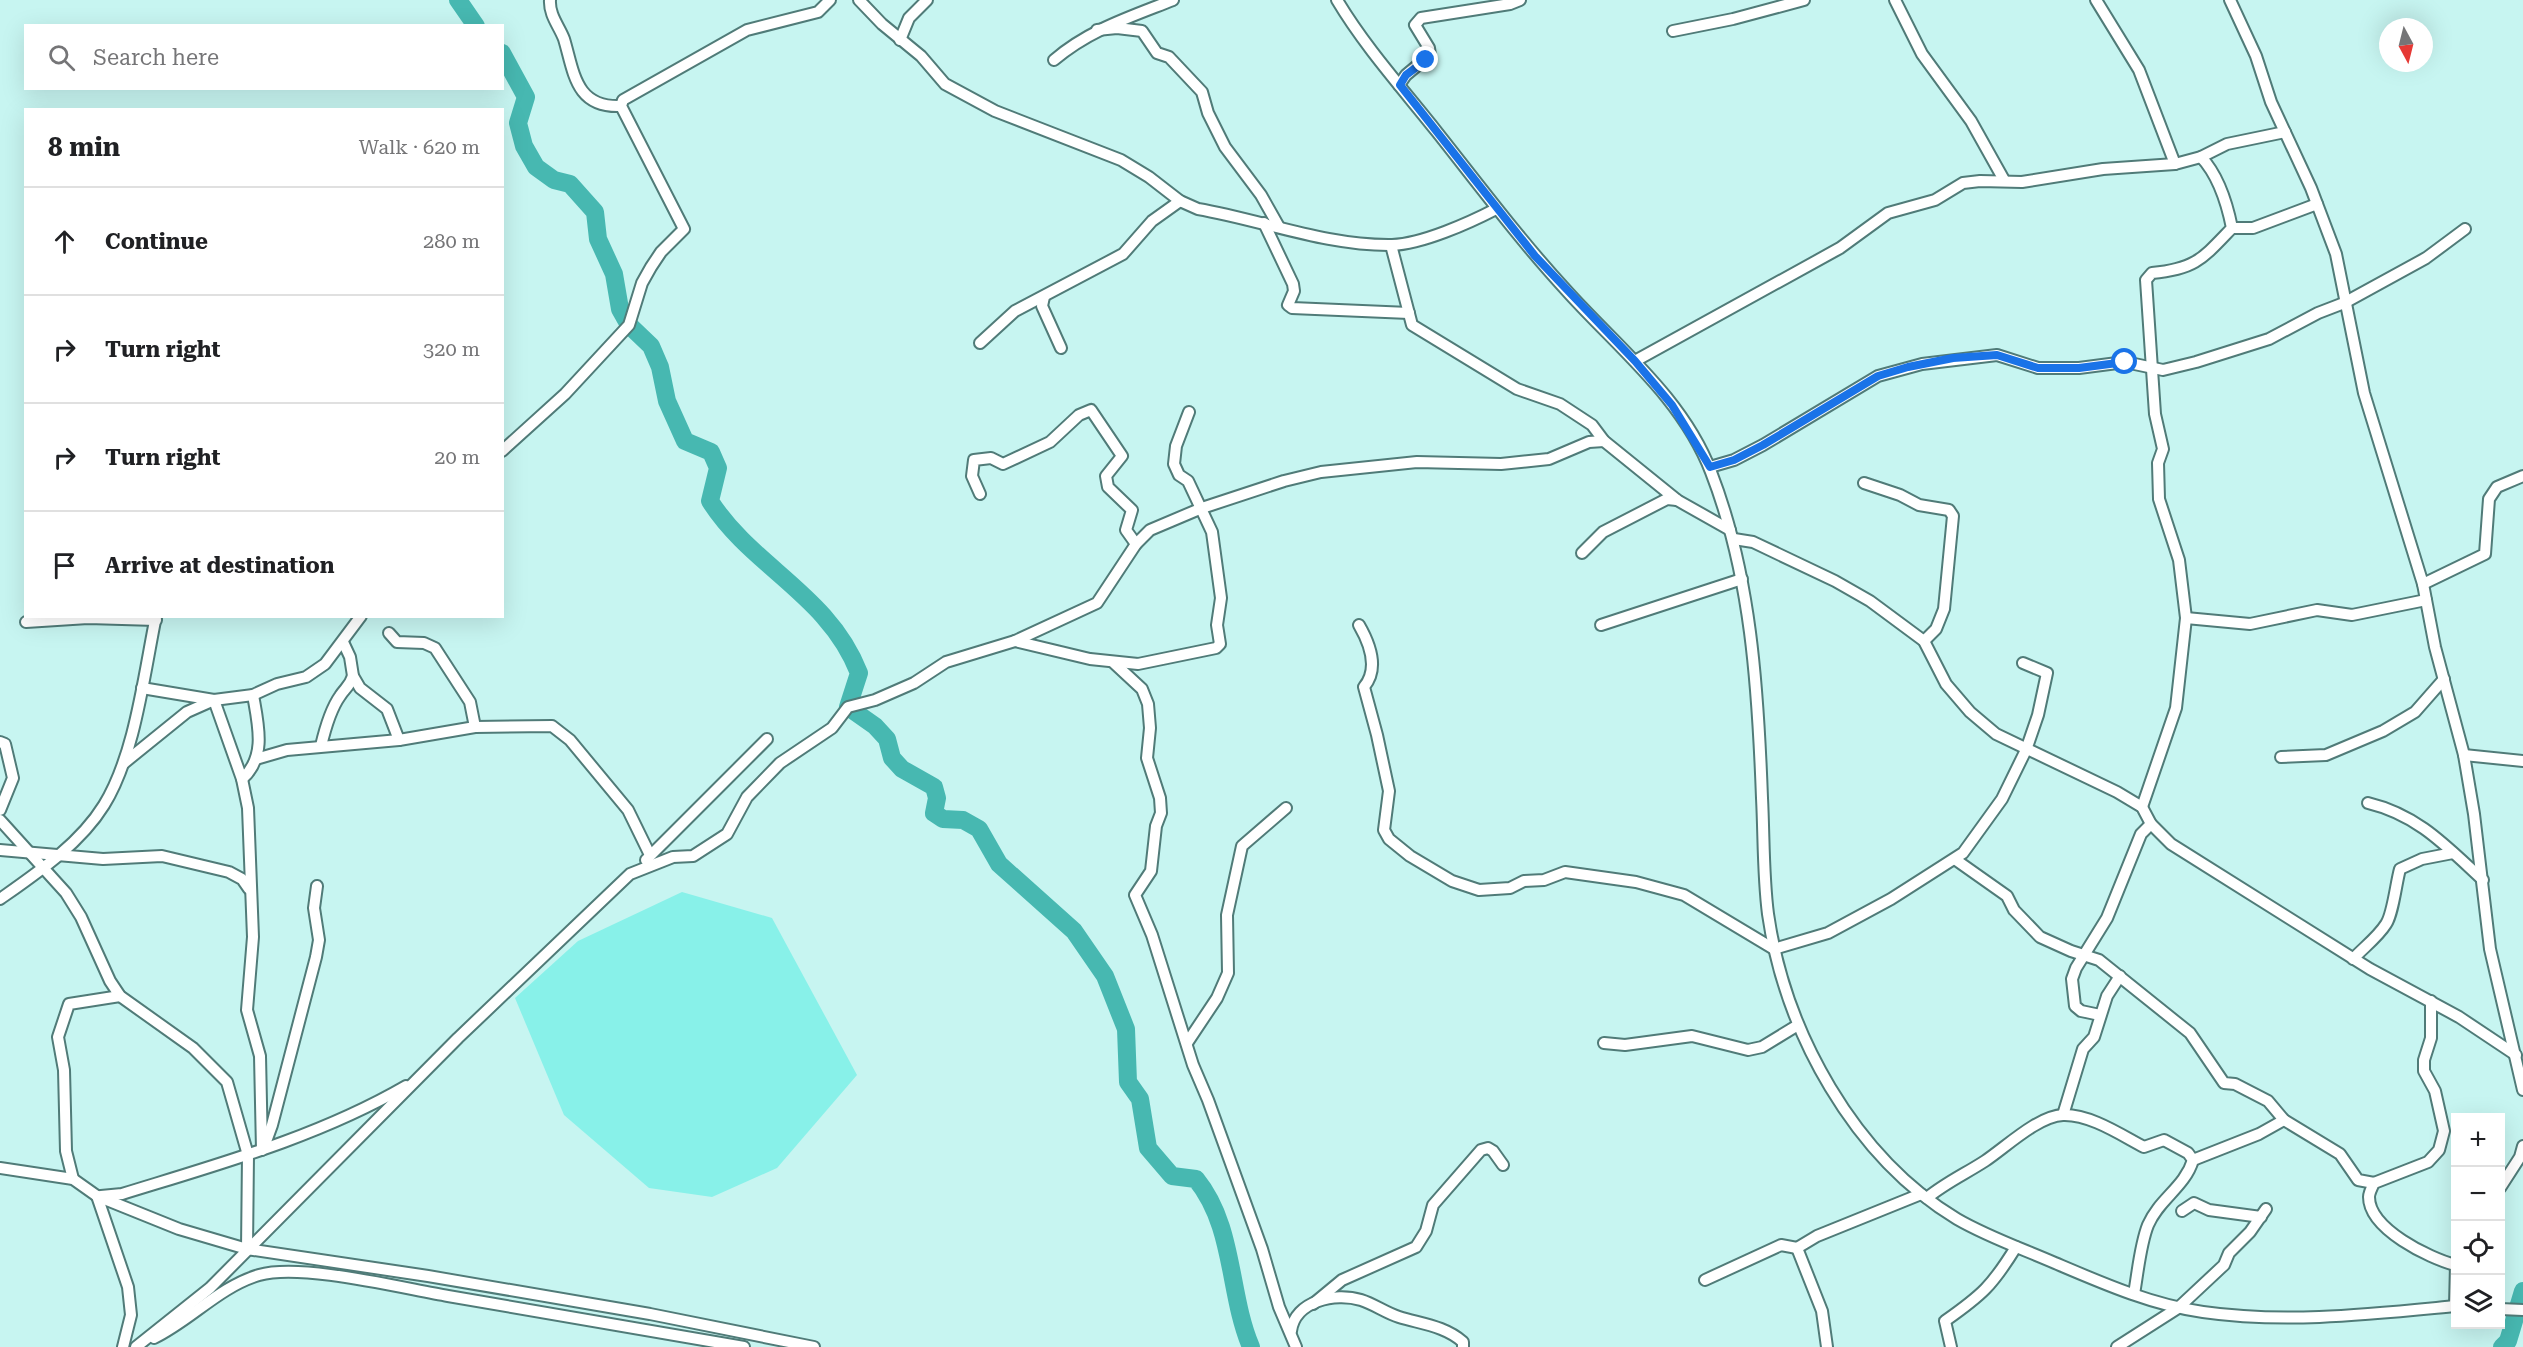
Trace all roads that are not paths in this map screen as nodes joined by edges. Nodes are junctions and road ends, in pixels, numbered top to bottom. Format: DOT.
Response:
graph roads {
  1 [pos="550,0"];
  2 [pos="830,0"];
  3 [pos="859,0"];
  4 [pos="927,0"];
  5 [pos="1173,0"];
  6 [pos="1337,0"];
  7 [pos="1520,0"];
  8 [pos="1804,0"];
  9 [pos="1895,0"];
  10 [pos="2096,0"];
  11 [pos="2230,0"];
  12 [pos="1097,30"];
  13 [pos="1673,31"];
  14 [pos="900,40"];
  15 [pos="1054,60"];
  16 [pos="1400,85"];
  17 [pos="621,106"];
  18 [pos="2285,132"];
  19 [pos="2201,157"];
  20 [pos="2175,164"];
  21 [pos="2004,180"];
  22 [pos="1180,201"];
  23 [pos="2317,204"];
  24 [pos="1496,209"];
  25 [pos="1264,223"];
  26 [pos="1279,227"];
  27 [pos="2232,228"];
  28 [pos="2465,229"];
  29 [pos="1391,245"];
  30 [pos="1044,297"];
  31 [pos="2344,303"];
  32 [pos="1409,313"];
  33 [pos="980,343"];
  34 [pos="1061,348"];
  35 [pos="1635,361"];
  36 [pos="2152,368"];
  37 [pos="1189,412"];
  38 [pos="1604,441"];
  39 [pos="504,449"];
  40 [pos="1710,467"];
  41 [pos="2523,476"];
  42 [pos="1864,483"];
  43 [pos="980,494"];
  44 [pos="1677,500"];
  45 [pos="1202,508"];
  46 [pos="1732,534"];
  47 [pos="1136,544"];
  48 [pos="1582,553"];
  49 [pos="1742,579"];
  50 [pos="2423,584"];
  51 [pos="2426,600"];
  52 [pos="156,618"];
  53 [pos="360,618"];
  54 [pos="2186,618"];
  55 [pos="26,622"];
  56 [pos="1359,625"];
  57 [pos="1601,625"];
  58 [pos="389,633"];
  59 [pos="1015,641"];
  60 [pos="1924,641"];
  61 [pos="343,642"];
  62 [pos="1113,663"];
  63 [pos="2023,663"];
  64 [pos="353,676"];
  65 [pos="2444,679"];
  66 [pos="142,688"];
  67 [pos="253,695"];
  68 [pos="214,700"];
  69 [pos="475,727"];
  70 [pos="766,738"];
  71 [pos="399,740"];
  72 [pos="0,741"];
  73 [pos="321,746"];
  74 [pos="2026,750"];
  75 [pos="2464,755"];
  76 [pos="2282,757"];
  77 [pos="256,759"];
  78 [pos="2523,761"];
  79 [pos="124,763"];
  80 [pos="242,779"];
  81 [pos="2368,803"];
  82 [pos="2142,807"];
  83 [pos="1286,808"];
  84 [pos="0,810"];
  85 [pos="0,820"];
  86 [pos="2151,824"];
  87 [pos="0,850"];
  88 [pos="2453,853"];
  89 [pos="32,855"];
  90 [pos="650,855"];
  91 [pos="57,856"];
  92 [pos="1956,860"];
  93 [pos="44,867"];
  94 [pos="630,874"];
  95 [pos="2482,880"];
  96 [pos="317,886"];
  97 [pos="249,889"];
  98 [pos="0,899"];
  99 [pos="1774,949"];
  100 [pos="2083,955"];
  101 [pos="2353,959"];
  102 [pos="2121,976"];
  103 [pos="120,996"];
  104 [pos="2431,1001"];
  105 [pos="2100,1015"];
  106 [pos="1798,1025"];
  107 [pos="1187,1042"];
  108 [pos="1604,1043"];
  109 [pos="2516,1055"];
  110 [pos="418,1079"];
  111 [pos="2523,1090"];
  112 [pos="2063,1115"];
  113 [pos="2284,1120"];
  114 [pos="2523,1146"];
  115 [pos="262,1150"];
  116 [pos="248,1155"];
  117 [pos="2193,1160"];
  118 [pos="1503,1165"];
  119 [pos="0,1168"];
  120 [pos="73,1179"];
  121 [pos="2505,1180"];
  122 [pos="2374,1183"];
  123 [pos="97,1196"];
  124 [pos="1924,1196"];
  125 [pos="2181,1211"];
  126 [pos="2016,1246"];
  127 [pos="1797,1248"];
  128 [pos="247,1249"];
  129 [pos="2451,1263"];
  130 [pos="1705,1280"];
  131 [pos="2134,1294"];
  132 [pos="1313,1304"];
  133 [pos="2451,1306"];
  134 [pos="2178,1308"];
  135 [pos="2505,1309"];
  136 [pos="2523,1310"];
  137 [pos="1291,1332"];
  138 [pos="123,1347"];
  139 [pos="136,1347"];
  140 [pos="744,1347"];
  141 [pos="814,1347"];
  142 [pos="1296,1347"];
  143 [pos="1463,1347"];
  144 [pos="1827,1347"];
  145 [pos="1952,1347"];
  146 [pos="2117,1347"];
  1 -- 17 [label="street"];
  2 -- 17 [label="street"];
  3 -- 14 [label="street"];
  4 -- 14 [label="street"];
  5 -- 12 [label="street"];
  6 -- 16 [label="street"];
  7 -- 16 [label="street"];
  8 -- 13 [label="street"];
  9 -- 21 [label="street"];
  10 -- 20 [label="street"];
  11 -- 18 [label="street"];
  12 -- 15 [label="street"];
  12 -- 26 [label="street"];
  14 -- 22 [label="street"];
  16 -- 24 [label="street"];
  17 -- 39 [label="street"];
  18 -- 19 [label="street"];
  18 -- 23 [label="street"];
  19 -- 20 [label="street"];
  19 -- 27 [label="street"];
  20 -- 21 [label="street"];
  21 -- 35 [label="street"];
  22 -- 25 [label="street"];
  22 -- 30 [label="street"];
  23 -- 27 [label="street"];
  23 -- 31 [label="street"];
  24 -- 29 [label="street"];
  24 -- 35 [label="street"];
  25 -- 26 [label="street"];
  25 -- 32 [label="street"];
  26 -- 29 [label="street"];
  27 -- 36 [label="street"];
  28 -- 31 [label="street"];
  29 -- 32 [label="street"];
  30 -- 33 [label="street"];
  30 -- 34 [label="street"];
  31 -- 36 [label="street"];
  31 -- 50 [label="street"];
  32 -- 38 [label="street"];
  35 -- 40 [label="street"];
  36 -- 40 [label="street"];
  36 -- 54 [label="street"];
  37 -- 45 [label="street"];
  38 -- 44 [label="street"];
  38 -- 45 [label="street"];
  40 -- 46 [label="street"];
  41 -- 50 [label="street"];
  42 -- 60 [label="street"];
  43 -- 47 [label="street"];
  44 -- 46 [label="street"];
  44 -- 48 [label="street"];
  45 -- 47 [label="street"];
  45 -- 62 [label="street"];
  46 -- 49 [label="street"];
  46 -- 60 [label="street"];
  47 -- 59 [label="street"];
  49 -- 57 [label="street"];
  49 -- 99 [label="street"];
  50 -- 51 [label="street"];
  51 -- 54 [label="street"];
  51 -- 65 [label="street"];
  52 -- 55 [label="street"];
  52 -- 66 [label="street"];
  53 -- 61 [label="street"];
  54 -- 82 [label="street"];
  56 -- 99 [label="street"];
  58 -- 69 [label="street"];
  59 -- 62 [label="street"];
  59 -- 94 [label="street"];
  60 -- 74 [label="street"];
  61 -- 64 [label="street"];
  61 -- 67 [label="street"];
  62 -- 107 [label="street"];
  63 -- 74 [label="street"];
  64 -- 71 [label="street"];
  64 -- 73 [label="street"];
  65 -- 75 [label="street"];
  65 -- 76 [label="street"];
  66 -- 68 [label="street"];
  66 -- 79 [label="street"];
  67 -- 68 [label="street"];
  67 -- 77 [label="street"];
  68 -- 79 [label="street"];
  68 -- 80 [label="street"];
  69 -- 71 [label="street"];
  69 -- 90 [label="street"];
  70 -- 90 [label="street"];
  71 -- 73 [label="street"];
  72 -- 84 [label="street"];
  73 -- 77 [label="street"];
  74 -- 82 [label="street"];
  74 -- 92 [label="street"];
  75 -- 78 [label="street"];
  75 -- 95 [label="street"];
  77 -- 80 [label="street"];
  79 -- 91 [label="street"];
  80 -- 97 [label="street"];
  81 -- 88 [label="street"];
  82 -- 86 [label="street"];
  83 -- 107 [label="street"];
  85 -- 89 [label="street"];
  86 -- 100 [label="street"];
  86 -- 101 [label="street"];
  87 -- 89 [label="street"];
  88 -- 95 [label="street"];
  88 -- 101 [label="street"];
  89 -- 91 [label="street"];
  89 -- 93 [label="street"];
  90 -- 94 [label="street"];
  91 -- 93 [label="street"];
  91 -- 97 [label="street"];
  92 -- 99 [label="street"];
  92 -- 100 [label="street"];
  93 -- 98 [label="street"];
  93 -- 103 [label="street"];
  94 -- 110 [label="street"];
  95 -- 109 [label="street"];
  96 -- 115 [label="street"];
  97 -- 115 [label="street"];
  99 -- 106 [label="street"];
  100 -- 102 [label="street"];
  100 -- 105 [label="street"];
  101 -- 104 [label="street"];
  102 -- 105 [label="street"];
  102 -- 113 [label="street"];
  103 -- 116 [label="street"];
  103 -- 120 [label="street"];
  104 -- 109 [label="street"];
  104 -- 122 [label="street"];
  105 -- 112 [label="street"];
  106 -- 108 [label="street"];
  106 -- 124 [label="street"];
  107 -- 137 [label="street"];
  109 -- 111 [label="street"];
  110 -- 115 [label="street"];
  110 -- 128 [label="street"];
  112 -- 117 [label="street"];
  112 -- 124 [label="street"];
  113 -- 117 [label="street"];
  113 -- 122 [label="street"];
  114 -- 121 [label="street"];
  115 -- 116 [label="street"];
  116 -- 123 [label="street"];
  116 -- 128 [label="street"];
  117 -- 131 [label="street"];
  118 -- 132 [label="street"];
  119 -- 120 [label="street"];
  120 -- 123 [label="street"];
  122 -- 129 [label="street"];
  123 -- 128 [label="street"];
  123 -- 138 [label="street"];
  124 -- 126 [label="street"];
  124 -- 127 [label="street"];
  125 -- 134 [label="street"];
  126 -- 131 [label="street"];
  126 -- 145 [label="street"];
  127 -- 130 [label="street"];
  127 -- 144 [label="street"];
  128 -- 139 [label="street"];
  128 -- 141 [label="street"];
  131 -- 134 [label="street"];
  132 -- 137 [label="street"];
  132 -- 143 [label="street"];
  133 -- 134 [label="street"];
  134 -- 146 [label="street"];
  135 -- 136 [label="street"];
  137 -- 142 [label="street"];
  139 -- 140 [label="street"];
}
